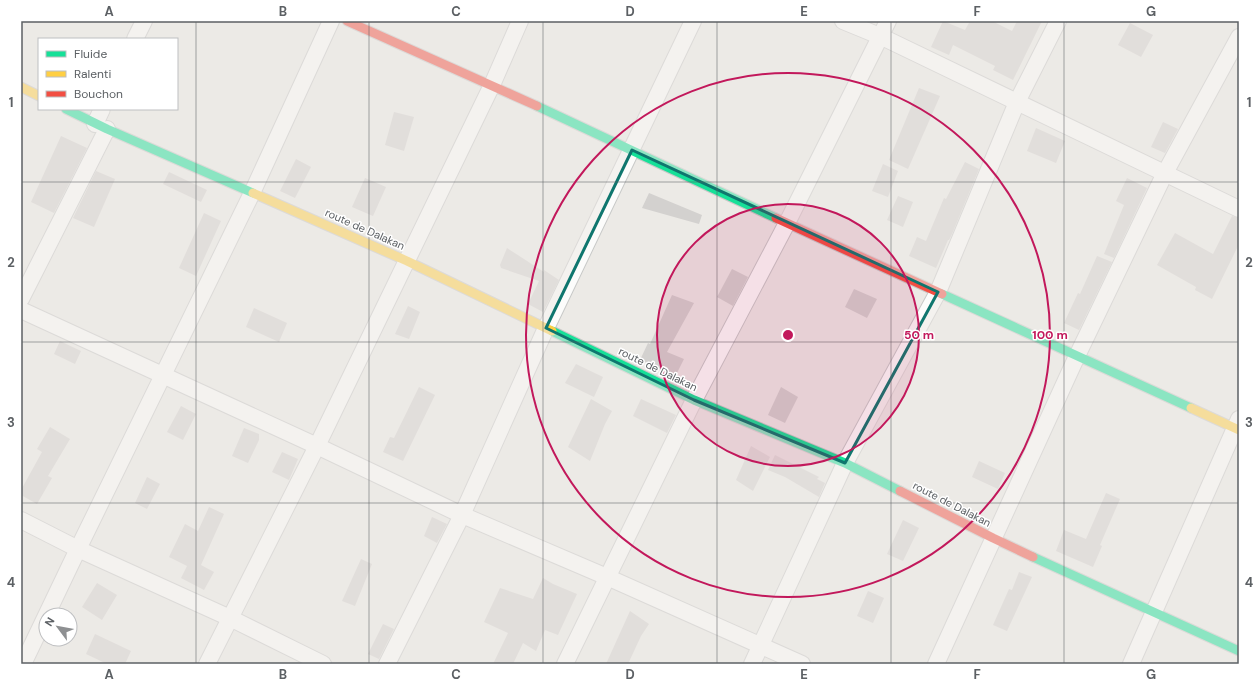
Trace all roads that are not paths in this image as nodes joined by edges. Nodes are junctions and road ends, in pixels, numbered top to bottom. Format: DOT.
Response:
graph roads {
  1 [pos="144,21"];
  2 [pos="331,21"];
  3 [pos="347,21"];
  4 [pos="520,21"];
  5 [pos="693,21"];
  6 [pos="842,21"];
  7 [pos="888,21"];
  8 [pos="1058,21"];
  9 [pos="882,37"];
  10 [pos="1239,37"];
  11 [pos="136,38"];
  12 [pos="492,85"];
  13 [pos="21,87"];
  14 [pos="38,96"];
  15 [pos="1017,102"];
  16 [pos="68,110"];
  17 [pos="102,110"];
  18 [pos="101,126"];
  19 [pos="632,150"];
  20 [pos="1165,173"];
  21 [pos="252,193"];
  22 [pos="1239,209"];
  23 [pos="787,223"];
  24 [pos="407,261"];
  25 [pos="938,292"];
  26 [pos="21,299"];
  27 [pos="21,310"];
  28 [pos="546,328"];
  29 [pos="1077,356"];
  30 [pos="164,375"];
  31 [pos="694,400"];
  32 [pos="1238,426"];
  33 [pos="317,446"];
  34 [pos="845,463"];
  35 [pos="462,515"];
  36 [pos="21,520"];
  37 [pos="993,538"];
  38 [pos="78,549"];
  39 [pos="607,577"];
  40 [pos="1155,612"];
  41 [pos="230,618"];
  42 [pos="760,646"];
  43 [pos="1239,651"];
  44 [pos="23,664"];
  45 [pos="207,664"];
  46 [pos="324,664"];
  47 [pos="387,664"];
  48 [pos="565,664"];
  49 [pos="752,664"];
  50 [pos="802,664"];
  51 [pos="936,664"];
  52 [pos="1131,664"];
  1 -- 11 [label="street"];
  2 -- 21 [label="street"];
  3 -- 12 [label="street"];
  4 -- 12 [label="street"];
  5 -- 19 [label="street"];
  6 -- 9 [label="street"];
  7 -- 9 [label="street"];
  8 -- 15 [label="street"];
  9 -- 15 [label="street"];
  9 -- 23 [label="street"];
  10 -- 20 [label="street"];
  12 -- 19 [label="street"];
  12 -- 24 [label="street"];
  13 -- 14 [label="street"];
  15 -- 20 [label="street"];
  15 -- 25 [label="street"];
  16 -- 18 [label="street, route de Dalakan"];
  17 -- 18 [label="street"];
  18 -- 21 [label="street, route de Dalakan"];
  18 -- 26 [label="street"];
  19 -- 23 [label="street"];
  19 -- 28 [label="street"];
  20 -- 22 [label="street"];
  20 -- 29 [label="street"];
  21 -- 24 [label="street, route de Dalakan"];
  21 -- 30 [label="street"];
  23 -- 25 [label="street"];
  23 -- 31 [label="street"];
  24 -- 28 [label="street, route de Dalakan"];
  24 -- 33 [label="street"];
  25 -- 29 [label="street"];
  25 -- 34 [label="street"];
  27 -- 30 [label="street"];
  28 -- 31 [label="street, route de Dalakan"];
  28 -- 35 [label="street"];
  29 -- 32 [label="street"];
  29 -- 37 [label="street"];
  30 -- 33 [label="street"];
  30 -- 38 [label="street"];
  31 -- 34 [label="street, route de Dalakan"];
  31 -- 39 [label="street"];
  32 -- 40 [label="street"];
  33 -- 35 [label="street"];
  33 -- 41 [label="street"];
  34 -- 37 [label="street, route de Dalakan"];
  34 -- 42 [label="street"];
  35 -- 39 [label="street"];
  35 -- 47 [label="street"];
  36 -- 38 [label="street"];
  37 -- 40 [label="street, route de Dalakan"];
  37 -- 51 [label="street"];
  38 -- 41 [label="street"];
  38 -- 44 [label="street"];
  39 -- 42 [label="street"];
  39 -- 48 [label="street"];
  40 -- 43 [label="street, route de Dalakan"];
  40 -- 52 [label="street"];
  41 -- 45 [label="street"];
  41 -- 46 [label="street"];
  42 -- 49 [label="street"];
  42 -- 50 [label="street"];
}
